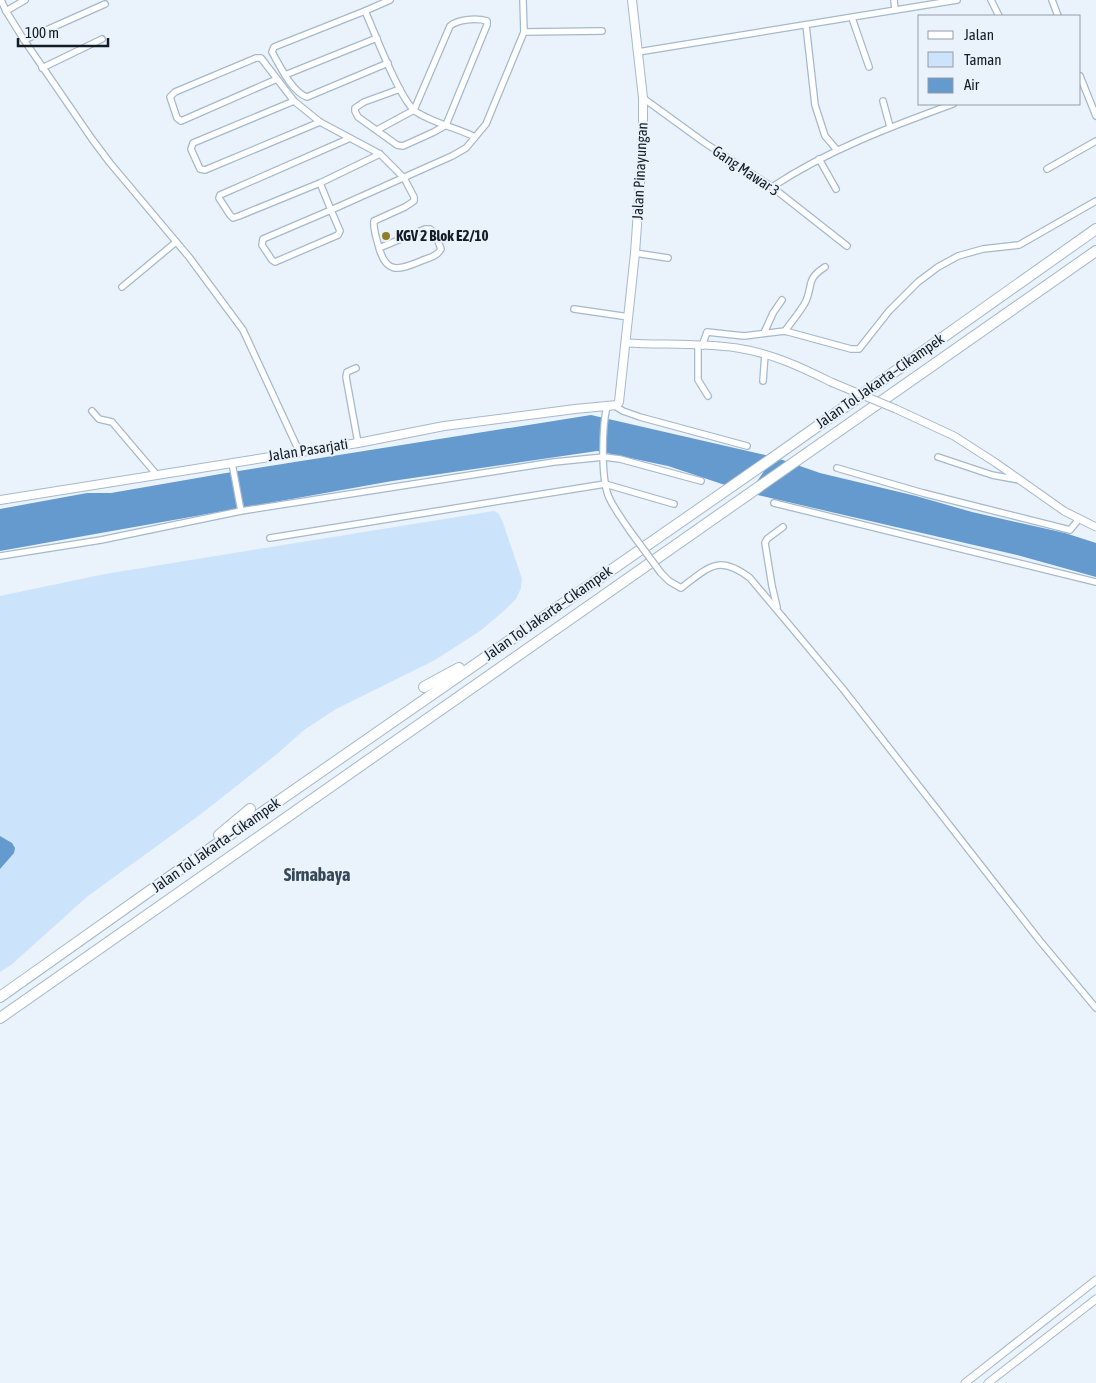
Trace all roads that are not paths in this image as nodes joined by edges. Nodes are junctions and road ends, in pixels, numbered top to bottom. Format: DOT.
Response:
graph roads {
  1 [pos="1,0"];
  2 [pos="25,0"];
  3 [pos="390,0"];
  4 [pos="520,0"];
  5 [pos="632,0"];
  6 [pos="894,0"];
  7 [pos="957,0"];
  8 [pos="991,0"];
  9 [pos="1052,0"];
  10 [pos="105,4"];
  11 [pos="895,10"];
  12 [pos="6,11"];
  13 [pos="365,12"];
  14 [pos="999,15"];
  15 [pos="1058,15"];
  16 [pos="852,18"];
  17 [pos="806,25"];
  18 [pos="602,30"];
  19 [pos="524,32"];
  20 [pos="377,38"];
  21 [pos="102,39"];
  22 [pos="24,40"];
  23 [pos="638,52"];
  24 [pos="388,63"];
  25 [pos="869,67"];
  26 [pos="42,68"];
  27 [pos="285,75"];
  28 [pos="278,79"];
  29 [pos="1081,79"];
  30 [pos="400,89"];
  31 [pos="1096,95"];
  32 [pos="643,98"];
  33 [pos="1088,98"];
  34 [pos="294,101"];
  35 [pos="883,101"];
  36 [pos="950,105"];
  37 [pos="414,110"];
  38 [pos="1096,116"];
  39 [pos="320,122"];
  40 [pos="446,125"];
  41 [pos="890,127"];
  42 [pos="377,130"];
  43 [pos="475,137"];
  44 [pos="348,139"];
  45 [pos="1096,141"];
  46 [pos="837,150"];
  47 [pos="380,154"];
  48 [pos="819,159"];
  49 [pos="1047,169"];
  50 [pos="404,178"];
  51 [pos="320,183"];
  52 [pos="772,187"];
  53 [pos="836,189"];
  54 [pos="1096,201"];
  55 [pos="331,210"];
  56 [pos="1096,229"];
  57 [pos="176,242"];
  58 [pos="847,246"];
  59 [pos="379,248"];
  60 [pos="1096,251"];
  61 [pos="635,253"];
  62 [pos="668,258"];
  63 [pos="825,267"];
  64 [pos="122,287"];
  65 [pos="782,300"];
  66 [pos="574,309"];
  67 [pos="629,317"];
  68 [pos="785,331"];
  69 [pos="764,333"];
  70 [pos="626,343"];
  71 [pos="700,346"];
  72 [pos="765,354"];
  73 [pos="356,368"];
  74 [pos="763,381"];
  75 [pos="708,396"];
  76 [pos="616,405"];
  77 [pos="607,406"];
  78 [pos="92,411"];
  79 [pos="358,443"];
  80 [pos="746,446"];
  81 [pos="299,452"];
  82 [pos="604,454"];
  83 [pos="938,457"];
  84 [pos="232,463"];
  85 [pos="837,468"];
  86 [pos="157,475"];
  87 [pos="1019,480"];
  88 [pos="701,481"];
  89 [pos="605,484"];
  90 [pos="0,500"];
  91 [pos="774,503"];
  92 [pos="674,504"];
  93 [pos="241,511"];
  94 [pos="1079,519"];
  95 [pos="783,527"];
  96 [pos="1096,527"];
  97 [pos="270,538"];
  98 [pos="0,556"];
  99 [pos="1096,582"];
  100 [pos="777,609"];
  101 [pos="487,655"];
  102 [pos="424,687"];
  103 [pos="250,809"];
  104 [pos="175,873"];
  105 [pos="0,997"];
  106 [pos="1096,1008"];
  107 [pos="0,1018"];
  108 [pos="1096,1280"];
  109 [pos="1096,1299"];
  110 [pos="995,1360"];
  111 [pos="1003,1371"];
  112 [pos="965,1383"];
  113 [pos="988,1383"];
  1 -- 12 [label="street"];
  2 -- 12 [label="street"];
  3 -- 13 [label="street"];
  4 -- 19 [label="street"];
  5 -- 23 [label="main road, Jalan Pinayungan"];
  6 -- 11 [label="street"];
  7 -- 11 [label="street"];
  8 -- 14 [label="street"];
  9 -- 15 [label="street"];
  10 -- 22 [label="street"];
  11 -- 16 [label="street"];
  12 -- 22 [label="street"];
  13 -- 20 [label="street"];
  13 -- 27 [label="street"];
  16 -- 17 [label="street"];
  16 -- 25 [label="street"];
  17 -- 23 [label="street"];
  17 -- 46 [label="street"];
  18 -- 19 [label="street"];
  19 -- 43 [label="street"];
  20 -- 24 [label="street"];
  20 -- 27 [label="street"];
  21 -- 26 [label="street"];
  22 -- 26 [label="street"];
  23 -- 32 [label="main road, Jalan Pinayungan"];
  24 -- 27 [label="street"];
  24 -- 30 [label="street"];
  26 -- 57 [label="street"];
  28 -- 28 [label="street"];
  28 -- 34 [label="street"];
  29 -- 33 [label="street"];
  30 -- 37 [label="street"];
  30 -- 42 [label="street"];
  31 -- 33 [label="street"];
  32 -- 52 [label="street, Gang Mawar 3"];
  32 -- 61 [label="main road, Jalan Pinayungan"];
  33 -- 38 [label="street"];
  34 -- 39 [label="street"];
  34 -- 39 [label="street"];
  35 -- 41 [label="street"];
  36 -- 41 [label="street"];
  37 -- 40 [label="street"];
  37 -- 40 [label="street"];
  37 -- 42 [label="street"];
  39 -- 44 [label="street"];
  40 -- 42 [label="street"];
  40 -- 43 [label="street"];
  41 -- 46 [label="street"];
  43 -- 50 [label="street"];
  44 -- 47 [label="street"];
  44 -- 51 [label="street"];
  45 -- 49 [label="street"];
  46 -- 48 [label="street"];
  47 -- 50 [label="street"];
  47 -- 51 [label="street"];
  48 -- 52 [label="street"];
  48 -- 53 [label="street"];
  50 -- 55 [label="street"];
  50 -- 59 [label="street"];
  51 -- 55 [label="street"];
  52 -- 58 [label="street, Gang Mawar 3"];
  54 -- 68 [label="street"];
  55 -- 55 [label="street"];
  56 -- 101 [label="highway, Jalan Tol Jakarta–Cikampek"];
  57 -- 64 [label="street"];
  57 -- 81 [label="street"];
  59 -- 59 [label="street"];
  60 -- 107 [label="highway, Jalan Tol Jakarta–Cikampek"];
  61 -- 62 [label="street"];
  61 -- 67 [label="main road, Jalan Pinayungan"];
  63 -- 68 [label="street"];
  65 -- 69 [label="street"];
  66 -- 67 [label="street"];
  67 -- 70 [label="main road, Jalan Pinayungan"];
  68 -- 69 [label="street"];
  69 -- 71 [label="street"];
  70 -- 71 [label="street"];
  70 -- 76 [label="main road, Jalan Pinayungan"];
  71 -- 72 [label="street"];
  71 -- 75 [label="street"];
  72 -- 74 [label="street"];
  72 -- 87 [label="street, bridge"];
  73 -- 79 [label="street"];
  76 -- 77 [label="main road, Jalan Pasarjati"];
  76 -- 80 [label="street"];
  77 -- 79 [label="main road, Jalan Pasarjati"];
  77 -- 82 [label="street"];
  78 -- 86 [label="street"];
  79 -- 81 [label="main road, Jalan Pasarjati"];
  81 -- 84 [label="main road, Jalan Pasarjati"];
  82 -- 88 [label="street"];
  82 -- 89 [label="street"];
  82 -- 93 [label="street"];
  83 -- 87 [label="street"];
  84 -- 86 [label="main road, Jalan Pasarjati"];
  84 -- 93 [label="street"];
  85 -- 94 [label="street"];
  86 -- 90 [label="main road, Jalan Pasarjati"];
  87 -- 94 [label="street"];
  89 -- 92 [label="street"];
  89 -- 97 [label="street"];
  89 -- 100 [label="street, bridge"];
  91 -- 99 [label="street"];
  93 -- 98 [label="street"];
  94 -- 96 [label="street"];
  95 -- 100 [label="street"];
  100 -- 106 [label="street"];
  101 -- 102 [label="highway"];
  101 -- 104 [label="highway, Jalan Tol Jakarta–Cikampek"];
  103 -- 104 [label="highway"];
  104 -- 105 [label="highway, Jalan Tol Jakarta–Cikampek"];
  108 -- 110 [label="street"];
  109 -- 111 [label="street"];
  110 -- 111 [label="street"];
  110 -- 112 [label="street"];
  111 -- 113 [label="street"];
}
